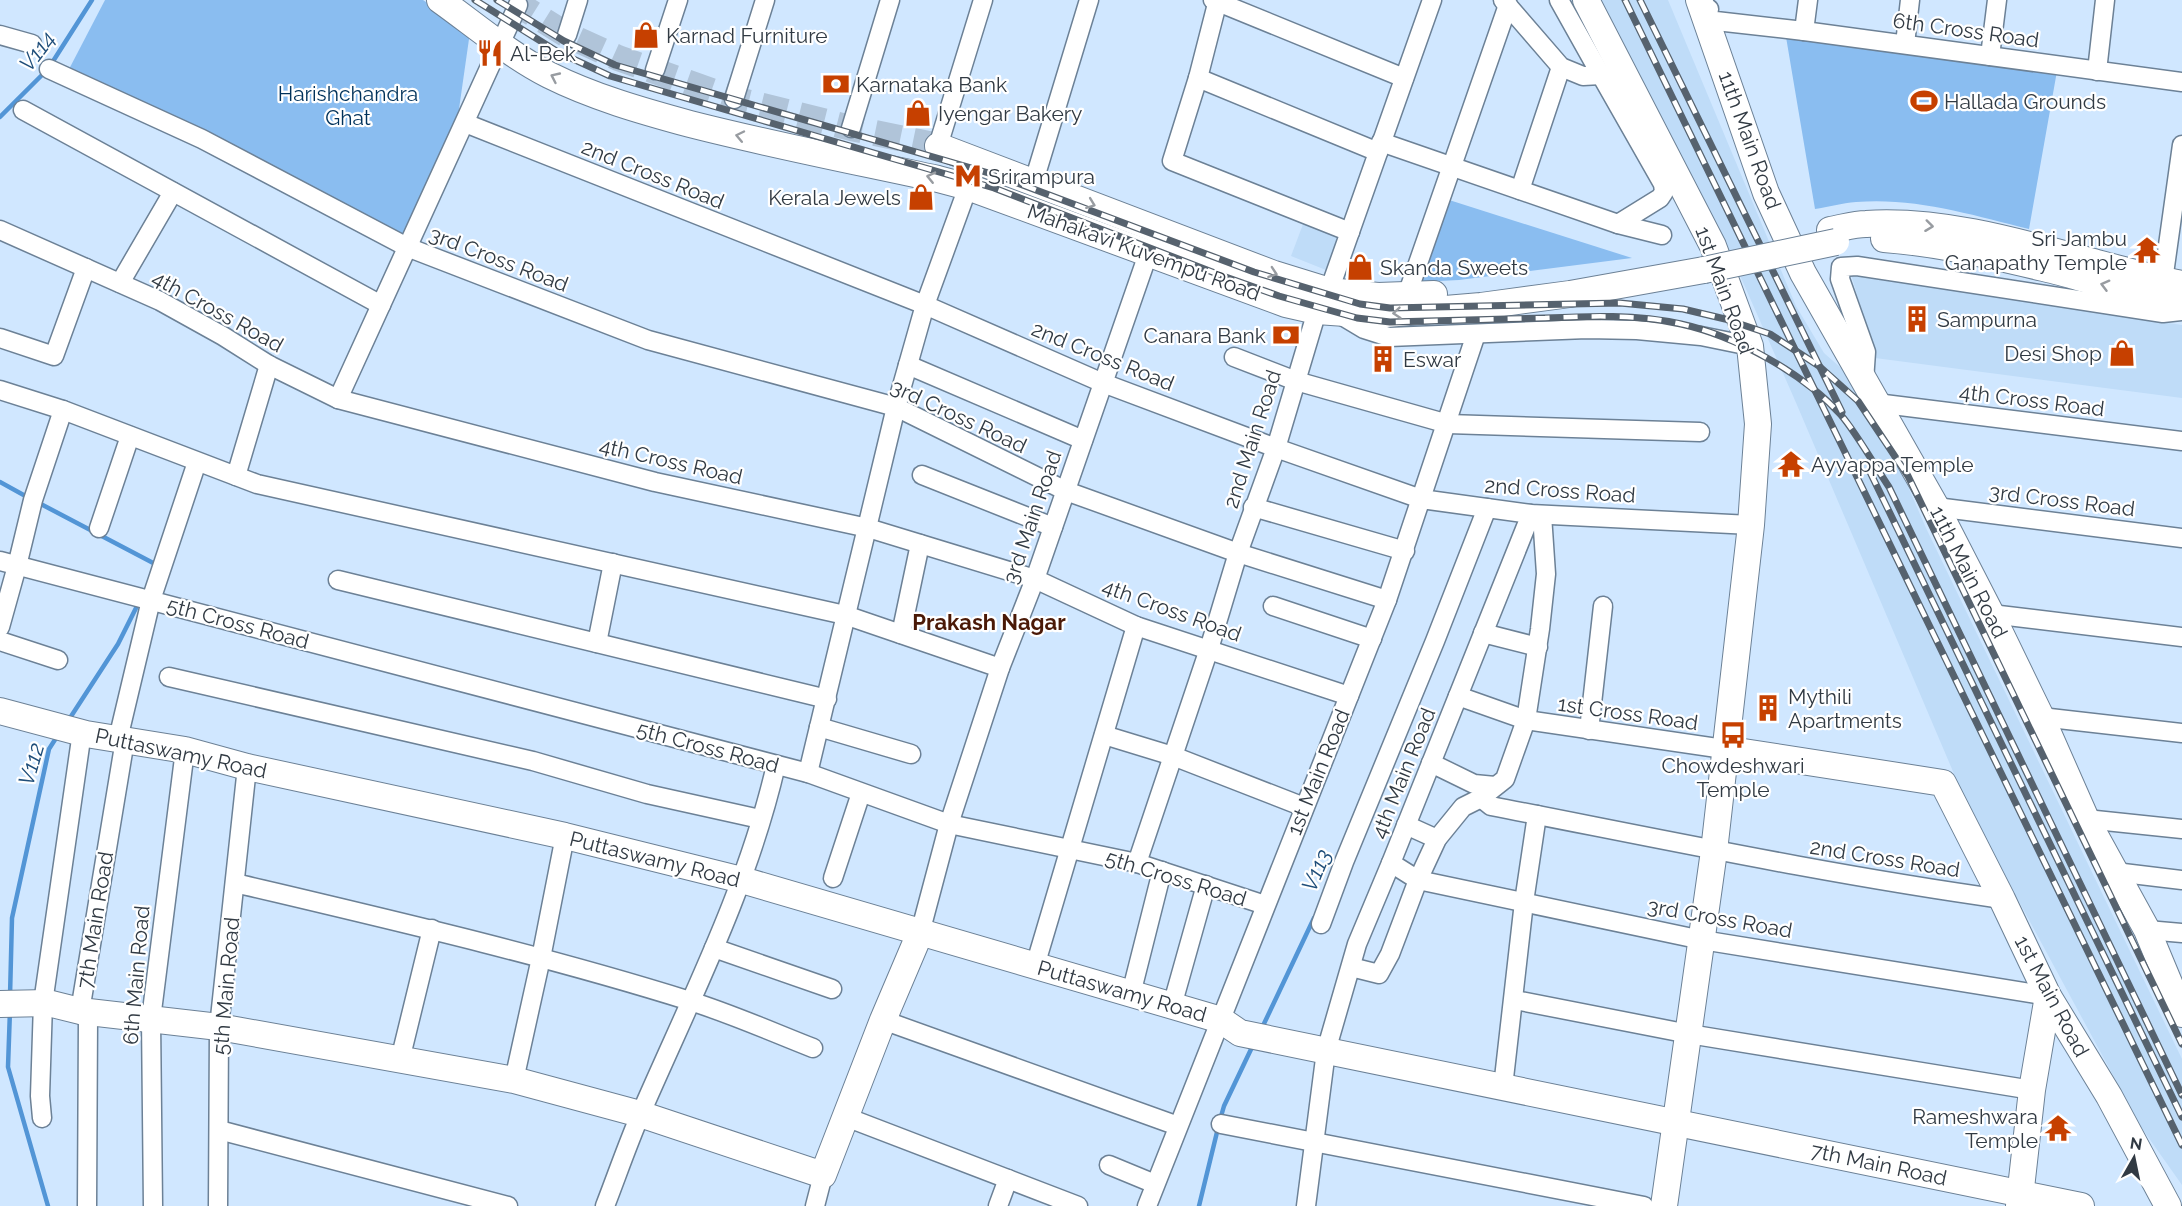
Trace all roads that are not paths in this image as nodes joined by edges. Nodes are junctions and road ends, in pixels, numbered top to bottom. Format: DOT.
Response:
graph roads {
  1 [pos="440,0"];
  2 [pos="578,0"];
  3 [pos="678,0"];
  4 [pos="765,0"];
  5 [pos="890,0"];
  6 [pos="983,0"];
  7 [pos="1089,0"];
  8 [pos="1559,0"];
  9 [pos="1586,0"];
  10 [pos="1808,0"];
  11 [pos="1910,0"];
  12 [pos="1997,0"];
  13 [pos="2106,0"];
  14 [pos="1216,1"];
  15 [pos="1429,1"];
  16 [pos="1505,3"];
  17 [pos="518,5"];
  18 [pos="1706,7"];
  19 [pos="1804,31"];
  20 [pos="567,34"];
  21 [pos="0,36"];
  22 [pos="500,43"];
  23 [pos="32,44"];
  24 [pos="1905,44"];
  25 [pos="1990,56"];
  26 [pos="1561,67"];
  27 [pos="49,69"];
  28 [pos="655,70"];
  29 [pos="2097,70"];
  30 [pos="1601,75"];
  31 [pos="1198,78"];
  32 [pos="1404,78"];
  33 [pos="2182,82"];
  34 [pos="734,99"];
  35 [pos="23,110"];
  36 [pos="465,123"];
  37 [pos="851,128"];
  38 [pos="2182,145"];
  39 [pos="938,146"];
  40 [pos="1379,147"];
  41 [pos="1451,166"];
  42 [pos="1034,181"];
  43 [pos="968,187"];
  44 [pos="1520,190"];
  45 [pos="173,192"];
  46 [pos="1618,224"];
  47 [pos="0,230"];
  48 [pos="1350,232"];
  49 [pos="1662,236"];
  50 [pos="1833,236"];
  51 [pos="407,247"];
  52 [pos="1148,254"];
  53 [pos="1703,264"];
  54 [pos="86,268"];
  55 [pos="2173,282"];
  56 [pos="120,284"];
  57 [pos="1407,295"];
  58 [pos="2182,303"];
  59 [pos="381,305"];
  60 [pos="925,305"];
  61 [pos="1327,305"];
  62 [pos="2182,312"];
  63 [pos="1476,334"];
  64 [pos="0,338"];
  65 [pos="1750,346"];
  66 [pos="1234,357"];
  67 [pos="269,365"];
  68 [pos="908,365"];
  69 [pos="1296,381"];
  70 [pos="1103,383"];
  71 [pos="0,390"];
  72 [pos="1870,393"];
  73 [pos="338,399"];
  74 [pos="896,407"];
  75 [pos="63,410"];
  76 [pos="1448,424"];
  77 [pos="1700,432"];
  78 [pos="130,436"];
  79 [pos="1083,440"];
  80 [pos="2182,441"];
  81 [pos="1276,448"];
  82 [pos="197,462"];
  83 [pos="922,475"];
  84 [pos="236,476"];
  85 [pos="1066,491"];
  86 [pos="1421,499"];
  87 [pos="1253,507"];
  88 [pos="1936,507"];
  89 [pos="1487,508"];
  90 [pos="1536,514"];
  91 [pos="1751,525"];
  92 [pos="1053,527"];
  93 [pos="99,528"];
  94 [pos="868,528"];
  95 [pos="2182,538"];
  96 [pos="920,544"];
  97 [pos="1405,550"];
  98 [pos="1238,553"];
  99 [pos="613,563"];
  100 [pos="9,564"];
  101 [pos="1035,579"];
  102 [pos="338,580"];
  103 [pos="145,598"];
  104 [pos="1387,600"];
  105 [pos="1273,606"];
  106 [pos="1602,606"];
  107 [pos="1991,614"];
  108 [pos="845,615"];
  109 [pos="1136,626"];
  110 [pos="0,627"];
  111 [pos="1483,633"];
  112 [pos="901,634"];
  113 [pos="2182,637"];
  114 [pos="1372,639"];
  115 [pos="0,641"];
  116 [pos="597,643"];
  117 [pos="1538,647"];
  118 [pos="1209,649"];
  119 [pos="58,660"];
  120 [pos="1000,668"];
  121 [pos="169,677"];
  122 [pos="1348,696"];
  123 [pos="1458,696"];
  124 [pos="827,699"];
  125 [pos="0,711"];
  126 [pos="2041,717"];
  127 [pos="1526,720"];
  128 [pos="819,727"];
  129 [pos="65,728"];
  130 [pos="1589,730"];
  131 [pos="2182,733"];
  132 [pos="1104,735"];
  133 [pos="122,740"];
  134 [pos="1724,749"];
  135 [pos="185,750"];
  136 [pos="911,754"];
  137 [pos="1173,756"];
  138 [pos="1431,763"];
  139 [pos="776,765"];
  140 [pos="247,766"];
  141 [pos="808,773"];
  142 [pos="1488,792"];
  143 [pos="861,793"];
  144 [pos="1304,807"];
  145 [pos="1537,815"];
  146 [pos="760,819"];
  147 [pos="2086,819"];
  148 [pos="949,824"];
  149 [pos="1406,825"];
  150 [pos="2182,829"];
  151 [pos="565,836"];
  152 [pos="1437,838"];
  153 [pos="1070,849"];
  154 [pos="1714,851"];
  155 [pos="1137,863"];
  156 [pos="1391,863"];
  157 [pos="1162,871"];
  158 [pos="2115,872"];
  159 [pos="833,878"];
  160 [pos="742,880"];
  161 [pos="1418,880"];
  162 [pos="2182,880"];
  163 [pos="235,883"];
  164 [pos="1206,885"];
  165 [pos="2002,899"];
  166 [pos="1524,902"];
  167 [pos="1265,905"];
  168 [pos="1322,924"];
  169 [pos="432,929"];
  170 [pos="2147,930"];
  171 [pos="920,933"];
  172 [pos="2182,933"];
  173 [pos="1702,940"];
  174 [pos="714,948"];
  175 [pos="541,958"];
  176 [pos="1035,966"];
  177 [pos="1351,967"];
  178 [pos="832,989"];
  179 [pos="1131,994"];
  180 [pos="2048,996"];
  181 [pos="1515,1000"];
  182 [pos="691,1001"];
  183 [pos="8,1004"];
  184 [pos="44,1004"];
  185 [pos="1172,1006"];
  186 [pos="80,1011"];
  187 [pos="2182,1014"];
  188 [pos="151,1019"];
  189 [pos="883,1020"];
  190 [pos="1231,1026"];
  191 [pos="219,1027"];
  192 [pos="1689,1034"];
  193 [pos="813,1048"];
  194 [pos="1326,1051"];
  195 [pos="400,1060"];
  196 [pos="514,1080"];
  197 [pos="1503,1087"];
  198 [pos="2032,1090"];
  199 [pos="640,1114"];
  200 [pos="846,1117"];
  201 [pos="42,1118"];
  202 [pos="1677,1122"];
  203 [pos="1221,1124"];
  204 [pos="1178,1126"];
  205 [pos="219,1130"];
  206 [pos="1313,1143"];
  207 [pos="1109,1165"];
  208 [pos="823,1174"];
  209 [pos="1008,1179"];
  210 [pos="1155,1184"];
  211 [pos="2019,1200"];
  212 [pos="87,1206"];
  213 [pos="153,1206"];
  214 [pos="218,1206"];
  215 [pos="508,1206"];
  216 [pos="605,1206"];
  217 [pos="815,1206"];
  218 [pos="998,1206"];
  219 [pos="1078,1206"];
  220 [pos="1147,1206"];
  221 [pos="1306,1206"];
  222 [pos="1644,1206"];
  223 [pos="1664,1206"];
  224 [pos="2081,1206"];
  225 [pos="2168,1206"];
  1 -- 22 [label="main road, Mahakavi Kuvempu Road"];
  2 -- 20 [label="street"];
  3 -- 28 [label="street"];
  4 -- 34 [label="street"];
  5 -- 37 [label="street"];
  6 -- 39 [label="street"];
  7 -- 42 [label="street"];
  8 -- 30 [label="street"];
  9 -- 65 [label="main road, 1st Main Road"];
  10 -- 19 [label="street"];
  11 -- 24 [label="street"];
  12 -- 25 [label="street"];
  13 -- 29 [label="street"];
  14 -- 31 [label="street"];
  14 -- 32 [label="street"];
  15 -- 32 [label="street, 2nd Main Road"];
  16 -- 26 [label="street"];
  16 -- 41 [label="street"];
  17 -- 22 [label="street"];
  18 -- 19 [label="street, 6th Cross Road"];
  18 -- 72 [label="main road, 11th Main Road"];
  19 -- 24 [label="street, 6th Cross Road"];
  21 -- 23 [label="street"];
  22 -- 36 [label="street"];
  43 -- 22 [label="main road, Mahakavi Kuvempu Road, one-way"];
  24 -- 25 [label="street, 6th Cross Road"];
  25 -- 29 [label="street, 6th Cross Road"];
  26 -- 30 [label="street"];
  26 -- 44 [label="street"];
  27 -- 51 [label="street, 3rd Cross Road"];
  29 -- 33 [label="street, 6th Cross Road"];
  30 -- 46 [label="street"];
  31 -- 40 [label="street"];
  31 -- 48 [label="street"];
  32 -- 40 [label="street, 2nd Main Road"];
  35 -- 45 [label="street"];
  36 -- 51 [label="street"];
  36 -- 60 [label="street, 2nd Cross Road"];
  38 -- 55 [label="street"];
  39 -- 42 [label="main road, Mahakavi Kuvempu Road"];
  40 -- 41 [label="street"];
  40 -- 48 [label="street, 2nd Main Road"];
  41 -- 44 [label="street"];
  41 -- 57 [label="street"];
  42 -- 61 [label="main road, Mahakavi Kuvempu Road, one-way"];
  43 -- 52 [label="main road, Mahakavi Kuvempu Road"];
  43 -- 60 [label="street"];
  44 -- 46 [label="street"];
  45 -- 56 [label="street"];
  45 -- 59 [label="street"];
  46 -- 49 [label="street"];
  47 -- 54 [label="street, 4th Cross Road"];
  48 -- 61 [label="street, 2nd Main Road"];
  50 -- 53 [label="main road"];
  50 -- 55 [label="main road, one-way"];
  58 -- 50 [label="main road, one-way"];
  51 -- 59 [label="street"];
  51 -- 74 [label="street, 3rd Cross Road"];
  52 -- 61 [label="main road, Mahakavi Kuvempu Road"];
  52 -- 70 [label="street, 3rd Main Road"];
  53 -- 57 [label="main road, Mahakavi Kuvempu Road"];
  53 -- 61 [label="main road, Mahakavi Kuvempu Road, one-way"];
  54 -- 56 [label="street, 4th Cross Road"];
  54 -- 64 [label="street"];
  56 -- 67 [label="street, 4th Cross Road"];
  57 -- 61 [label="main road, Mahakavi Kuvempu Road"];
  59 -- 73 [label="street"];
  60 -- 68 [label="street"];
  60 -- 70 [label="street, 2nd Cross Road"];
  61 -- 63 [label="street"];
  61 -- 69 [label="street, 2nd Main Road"];
  62 -- 72 [label="street"];
  63 -- 65 [label="street"];
  63 -- 76 [label="street, 1st Main Road"];
  65 -- 91 [label="main road, 1st Main Road"];
  66 -- 69 [label="street"];
  67 -- 73 [label="street, 4th Cross Road"];
  67 -- 84 [label="street"];
  68 -- 74 [label="street"];
  68 -- 79 [label="street"];
  69 -- 76 [label="street"];
  69 -- 81 [label="street, 2nd Main Road"];
  70 -- 79 [label="street, 3rd Main Road"];
  70 -- 81 [label="street, 2nd Cross Road"];
  71 -- 75 [label="street"];
  72 -- 80 [label="street, 4th Cross Road"];
  72 -- 88 [label="main road, 11th Main Road"];
  73 -- 94 [label="street, 4th Cross Road"];
  74 -- 85 [label="street, 3rd Cross Road"];
  74 -- 94 [label="street"];
  75 -- 78 [label="street"];
  75 -- 100 [label="street"];
  76 -- 77 [label="street"];
  76 -- 86 [label="street, 1st Main Road"];
  78 -- 82 [label="street"];
  78 -- 93 [label="street"];
  79 -- 85 [label="street, 3rd Main Road"];
  81 -- 86 [label="street, 2nd Cross Road"];
  81 -- 87 [label="street, 2nd Main Road"];
  82 -- 84 [label="street"];
  82 -- 103 [label="street, 7th Main Road"];
  83 -- 92 [label="street"];
  84 -- 99 [label="street"];
  85 -- 92 [label="street, 3rd Main Road"];
  85 -- 98 [label="street, 3rd Cross Road"];
  86 -- 89 [label="street, 2nd Cross Road"];
  86 -- 97 [label="street, 1st Main Road"];
  87 -- 97 [label="street"];
  87 -- 98 [label="street, 2nd Main Road"];
  88 -- 95 [label="street, 3rd Cross Road"];
  88 -- 107 [label="main road, 11th Main Road"];
  89 -- 90 [label="street, 2nd Cross Road"];
  89 -- 168 [label="street"];
  90 -- 91 [label="street, 2nd Cross Road"];
  90 -- 111 [label="street, 4th Main Road"];
  90 -- 117 [label="street"];
  91 -- 134 [label="main road, 1st Main Road"];
  92 -- 101 [label="street, 3rd Main Road"];
  94 -- 96 [label="street, 4th Cross Road"];
  94 -- 108 [label="street"];
  96 -- 101 [label="street, 4th Cross Road"];
  96 -- 112 [label="street"];
  97 -- 104 [label="street, 1st Main Road"];
  98 -- 104 [label="street, 3rd Cross Road"];
  98 -- 118 [label="street, 2nd Main Road"];
  99 -- 108 [label="street"];
  99 -- 116 [label="street"];
  100 -- 103 [label="street, 5th Cross Road"];
  100 -- 110 [label="street"];
  101 -- 109 [label="street, 4th Cross Road"];
  101 -- 120 [label="street, 3rd Main Road"];
  102 -- 116 [label="street"];
  103 -- 133 [label="street, 7th Main Road"];
  103 -- 139 [label="street, 5th Cross Road"];
  104 -- 114 [label="street, 1st Main Road"];
  105 -- 114 [label="street"];
  106 -- 130 [label="street"];
  107 -- 113 [label="street"];
  107 -- 126 [label="main road, 11th Main Road"];
  108 -- 112 [label="street"];
  108 -- 124 [label="street"];
  109 -- 118 [label="street, 4th Cross Road"];
  109 -- 132 [label="street"];
  111 -- 117 [label="street"];
  111 -- 123 [label="street, 4th Main Road"];
  112 -- 120 [label="street"];
  114 -- 122 [label="street, 1st Main Road"];
  115 -- 119 [label="street"];
  116 -- 124 [label="street"];
  117 -- 127 [label="street"];
  118 -- 122 [label="street, 4th Cross Road"];
  118 -- 137 [label="street, 2nd Main Road"];
  120 -- 148 [label="street, 3rd Main Road"];
  121 -- 146 [label="street"];
  122 -- 144 [label="street, 1st Main Road"];
  123 -- 127 [label="street, 1st Cross Road"];
  123 -- 138 [label="street, 4th Main Road"];
  124 -- 128 [label="street"];
  125 -- 129 [label="main road, Puttaswamy Road"];
  126 -- 131 [label="street"];
  126 -- 147 [label="main road, 11th Main Road"];
  127 -- 130 [label="street, 1st Cross Road"];
  127 -- 142 [label="street"];
  128 -- 136 [label="street"];
  128 -- 141 [label="street"];
  129 -- 133 [label="main road, Puttaswamy Road"];
  129 -- 184 [label="street"];
  130 -- 134 [label="street, 1st Cross Road"];
  132 -- 137 [label="street"];
  132 -- 153 [label="street"];
  133 -- 135 [label="main road, Puttaswamy Road"];
  133 -- 186 [label="street, 7th Main Road"];
  134 -- 154 [label="main road, 1st Main Road"];
  134 -- 165 [label="main road, 1st Main Road"];
  135 -- 140 [label="main road, Puttaswamy Road"];
  135 -- 188 [label="street, 6th Main Road"];
  137 -- 144 [label="street"];
  137 -- 155 [label="street, 2nd Main Road"];
  138 -- 142 [label="street, 2nd Cross Road"];
  138 -- 149 [label="street, 4th Main Road"];
  139 -- 141 [label="street, 5th Cross Road"];
  139 -- 146 [label="street"];
  140 -- 151 [label="main road, Puttaswamy Road"];
  140 -- 163 [label="street, 5th Main Road"];
  141 -- 143 [label="street, 5th Cross Road"];
  142 -- 145 [label="street, 2nd Cross Road"];
  142 -- 152 [label="street"];
  143 -- 148 [label="street, 5th Cross Road"];
  143 -- 159 [label="street"];
  144 -- 167 [label="street, 1st Main Road"];
  145 -- 154 [label="street, 2nd Cross Road"];
  145 -- 166 [label="street"];
  146 -- 160 [label="street"];
  147 -- 150 [label="street"];
  147 -- 158 [label="main road, 11th Main Road"];
  148 -- 153 [label="street, 5th Cross Road"];
  148 -- 171 [label="street, 3rd Main Road"];
  149 -- 152 [label="street"];
  149 -- 156 [label="street, 4th Main Road"];
  151 -- 160 [label="main road, Puttaswamy Road"];
  151 -- 175 [label="street"];
  152 -- 161 [label="street"];
  153 -- 155 [label="street, 5th Cross Road"];
  153 -- 176 [label="street"];
  154 -- 165 [label="street, 2nd Cross Road"];
  154 -- 173 [label="main road, 1st Main Road"];
  155 -- 157 [label="street, 5th Cross Road"];
  156 -- 161 [label="street, 3rd Cross Road"];
  156 -- 177 [label="street, 4th Main Road"];
  157 -- 164 [label="street, 5th Cross Road"];
  157 -- 179 [label="street"];
  158 -- 162 [label="street"];
  158 -- 170 [label="main road, 11th Main Road"];
  160 -- 171 [label="main road, Puttaswamy Road"];
  160 -- 174 [label="street"];
  161 -- 166 [label="street, 3rd Cross Road"];
  161 -- 177 [label="street"];
  163 -- 169 [label="street"];
  163 -- 191 [label="street, 5th Main Road"];
  164 -- 167 [label="street, 5th Cross Road"];
  164 -- 185 [label="street"];
  165 -- 180 [label="main road, 1st Main Road"];
  166 -- 173 [label="street, 3rd Cross Road"];
  166 -- 181 [label="street"];
  167 -- 190 [label="street, 1st Main Road"];
  169 -- 175 [label="street"];
  169 -- 195 [label="street"];
  170 -- 172 [label="street"];
  170 -- 187 [label="main road, 11th Main Road"];
  171 -- 176 [label="main road, Puttaswamy Road"];
  171 -- 189 [label="main road"];
  173 -- 180 [label="street, 3rd Cross Road"];
  173 -- 192 [label="main road, 1st Main Road"];
  174 -- 178 [label="street"];
  174 -- 182 [label="street"];
  175 -- 182 [label="street"];
  175 -- 196 [label="street"];
  176 -- 179 [label="main road, Puttaswamy Road"];
  177 -- 194 [label="street, 4th Main Road"];
  179 -- 185 [label="main road, Puttaswamy Road"];
  180 -- 198 [label="main road"];
  180 -- 225 [label="main road, 1st Main Road"];
  181 -- 192 [label="street"];
  181 -- 197 [label="street"];
  182 -- 193 [label="street"];
  182 -- 199 [label="street"];
  183 -- 184 [label="main road"];
  184 -- 186 [label="main road"];
  184 -- 201 [label="street"];
  185 -- 190 [label="main road, Puttaswamy Road"];
  186 -- 188 [label="main road"];
  186 -- 212 [label="street, 7th Main Road"];
  188 -- 191 [label="main road"];
  188 -- 213 [label="street, 6th Main Road"];
  189 -- 200 [label="main road"];
  189 -- 204 [label="street"];
  190 -- 194 [label="main road, Puttaswamy Road"];
  190 -- 204 [label="street, 1st Main Road"];
  191 -- 195 [label="main road"];
  191 -- 205 [label="street, 5th Main Road"];
  192 -- 198 [label="street"];
  192 -- 202 [label="main road, 1st Main Road"];
  194 -- 197 [label="main road, 7th Main Road"];
  194 -- 206 [label="street, 4th Main Road"];
  195 -- 196 [label="main road"];
  196 -- 199 [label="main road"];
  197 -- 202 [label="main road, 7th Main Road"];
  198 -- 211 [label="main road"];
  199 -- 208 [label="main road"];
  199 -- 216 [label="street"];
  200 -- 208 [label="main road"];
  200 -- 209 [label="street"];
  202 -- 211 [label="main road, 7th Main Road"];
  202 -- 223 [label="main road"];
  203 -- 206 [label="street"];
  204 -- 210 [label="street, 1st Main Road"];
  205 -- 214 [label="street, 5th Main Road"];
  205 -- 215 [label="street"];
  206 -- 221 [label="street, 4th Main Road"];
  206 -- 222 [label="street"];
  207 -- 210 [label="street"];
  208 -- 217 [label="street"];
  209 -- 218 [label="street"];
  209 -- 219 [label="street"];
  210 -- 220 [label="street, 1st Main Road"];
  211 -- 224 [label="main road, 7th Main Road"];
}
